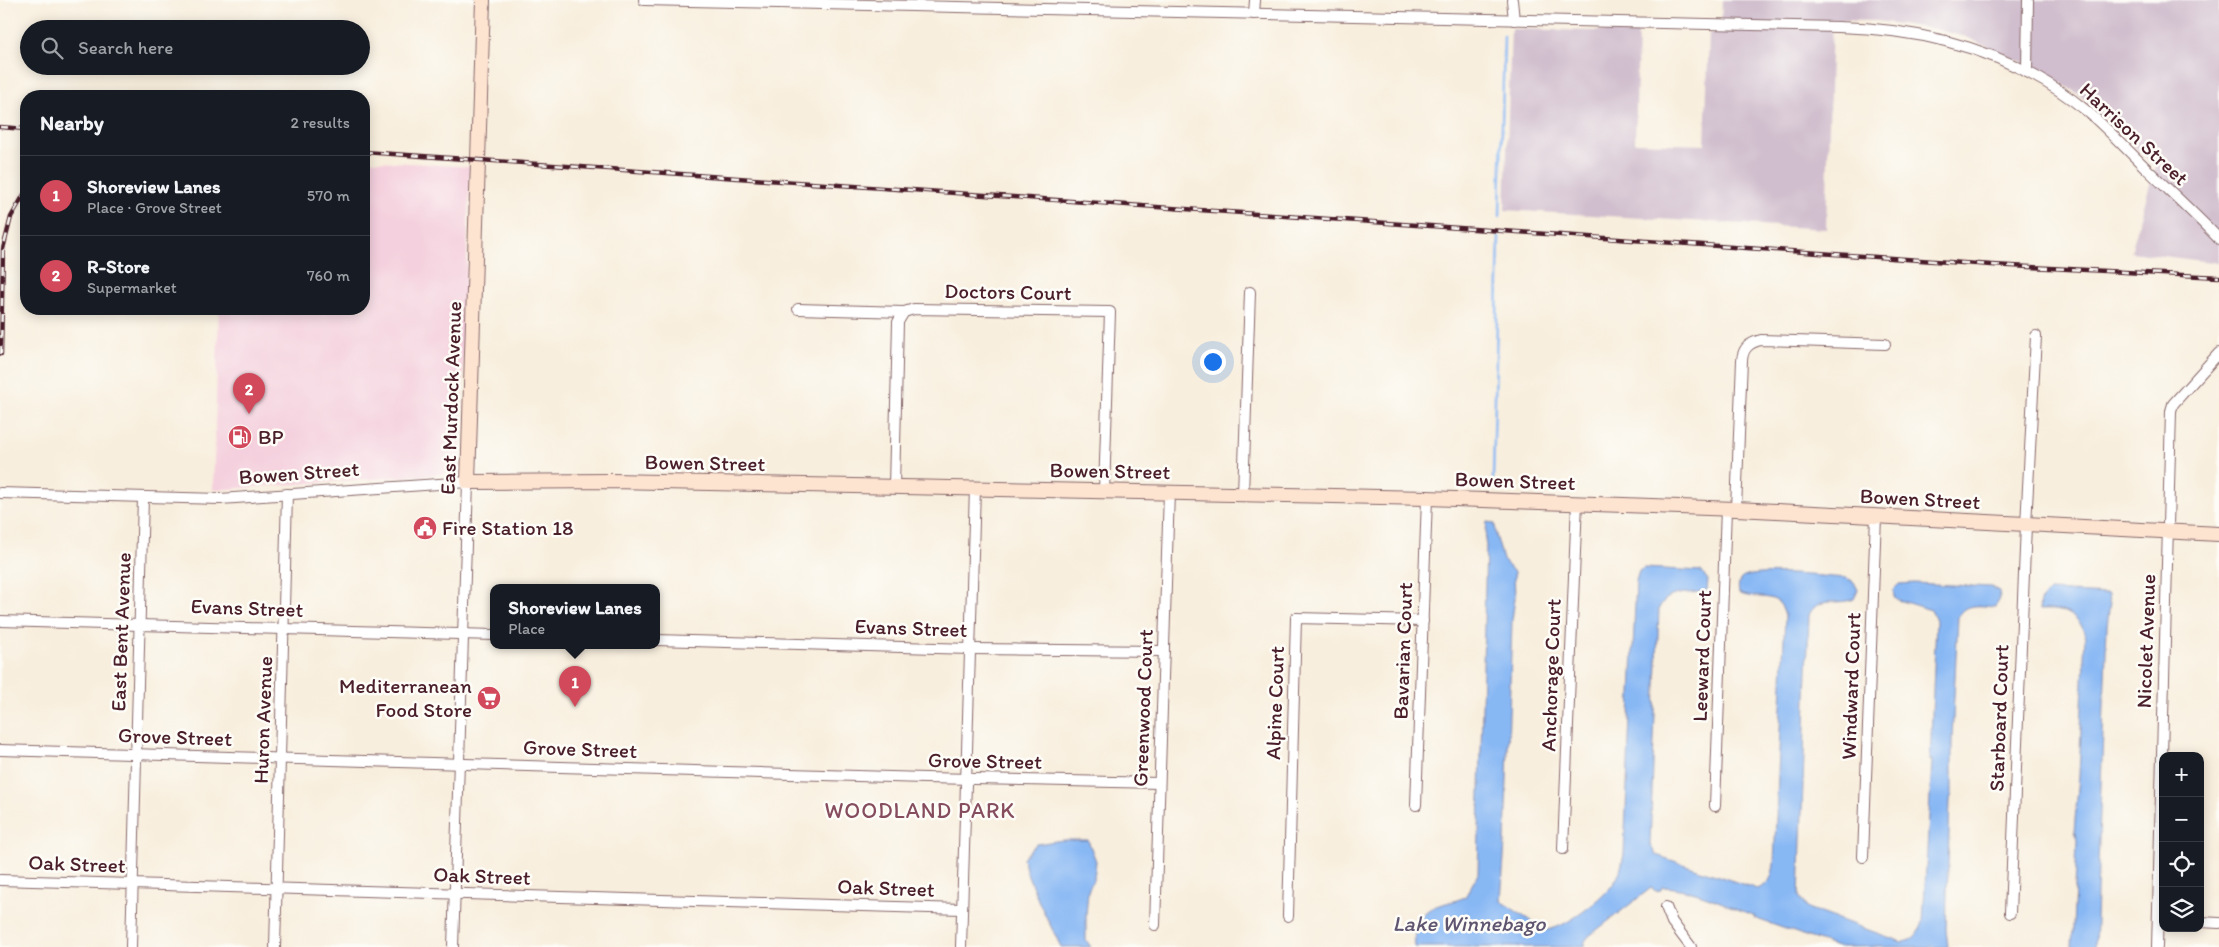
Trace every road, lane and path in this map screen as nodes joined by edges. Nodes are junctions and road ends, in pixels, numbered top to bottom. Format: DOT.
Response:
graph roads {
  1 [pos="483,0"];
  2 [pos="644,0"];
  3 [pos="1255,0"];
  4 [pos="1512,0"];
  5 [pos="2028,0"];
  6 [pos="741,1"];
  7 [pos="998,4"];
  8 [pos="1254,14"];
  9 [pos="1514,20"];
  10 [pos="2027,72"];
  11 [pos="2219,239"];
  12 [pos="1250,292"];
  13 [pos="798,309"];
  14 [pos="904,312"];
  15 [pos="2036,336"];
  16 [pos="1885,344"];
  17 [pos="2219,353"];
  18 [pos="468,482"];
  19 [pos="894,487"];
  20 [pos="975,488"];
  21 [pos="1104,491"];
  22 [pos="1169,492"];
  23 [pos="0,493"];
  24 [pos="287,494"];
  25 [pos="1243,494"];
  26 [pos="143,497"];
  27 [pos="1427,498"];
  28 [pos="1578,502"];
  29 [pos="1731,509"];
  30 [pos="1876,516"];
  31 [pos="2026,525"];
  32 [pos="2168,532"];
  33 [pos="2219,534"];
  34 [pos="0,621"];
  35 [pos="1423,621"];
  36 [pos="140,624"];
  37 [pos="284,628"];
  38 [pos="463,634"];
  39 [pos="490,635"];
  40 [pos="660,640"];
  41 [pos="970,649"];
  42 [pos="1164,652"];
  43 [pos="0,750"];
  44 [pos="136,754"];
  45 [pos="280,759"];
  46 [pos="460,764"];
  47 [pos="966,779"];
  48 [pos="1159,783"];
  49 [pos="1416,805"];
  50 [pos="1715,806"];
  51 [pos="1563,849"];
  52 [pos="1863,858"];
  53 [pos="0,880"];
  54 [pos="132,884"];
  55 [pos="2161,887"];
  56 [pos="276,889"];
  57 [pos="455,894"];
  58 [pos="1666,907"];
  59 [pos="962,909"];
  60 [pos="2010,913"];
  61 [pos="1288,916"];
  62 [pos="2204,922"];
  63 [pos="2219,923"];
  64 [pos="1155,925"];
  65 [pos="2159,929"];
  66 [pos="131,947"];
  67 [pos="275,947"];
  68 [pos="453,947"];
  69 [pos="961,947"];
  70 [pos="1691,947"];
  71 [pos="2157,947"];
  1 -- 18 [label="main road, East Murdock Avenue"];
  2 -- 6 [label="street, Harrison Street"];
  3 -- 8 [label="street"];
  4 -- 9 [label="street"];
  5 -- 10 [label="street"];
  6 -- 7 [label="street, Harrison Street"];
  7 -- 8 [label="street, Harrison Street"];
  8 -- 9 [label="street, Harrison Street"];
  9 -- 10 [label="street, Harrison Street"];
  10 -- 11 [label="street, Harrison Street"];
  12 -- 25 [label="street"];
  13 -- 14 [label="street"];
  14 -- 19 [label="street"];
  14 -- 21 [label="street, Doctors Court"];
  15 -- 31 [label="street, Starboard Court"];
  16 -- 29 [label="street, Leeward Court"];
  17 -- 32 [label="street, Nicolet Avenue"];
  18 -- 19 [label="main road, Bowen Street"];
  18 -- 24 [label="street, Bowen Street"];
  18 -- 38 [label="street, East Murdock Avenue"];
  19 -- 20 [label="main road, Bowen Street"];
  20 -- 21 [label="main road, Bowen Street"];
  20 -- 41 [label="street"];
  21 -- 22 [label="main road, Bowen Street"];
  22 -- 25 [label="main road, Bowen Street"];
  22 -- 42 [label="street, Greenwood Court"];
  23 -- 26 [label="street, Bowen Street"];
  24 -- 26 [label="street, Bowen Street"];
  24 -- 37 [label="street, Huron Avenue"];
  25 -- 27 [label="main road, Bowen Street"];
  26 -- 36 [label="street, East Bent Avenue"];
  27 -- 28 [label="main road, Bowen Street"];
  27 -- 35 [label="street, Bavarian Court"];
  28 -- 29 [label="main road, Bowen Street"];
  28 -- 51 [label="street, Anchorage Court"];
  29 -- 30 [label="main road, Bowen Street"];
  29 -- 50 [label="street, Leeward Court"];
  30 -- 31 [label="main road, Bowen Street"];
  30 -- 52 [label="street, Windward Court"];
  31 -- 32 [label="main road, Bowen Street"];
  31 -- 60 [label="street, Starboard Court"];
  32 -- 33 [label="main road, Bowen Street"];
  32 -- 55 [label="street, Nicolet Avenue"];
  34 -- 36 [label="street, Evans Street"];
  35 -- 49 [label="street, Bavarian Court"];
  35 -- 61 [label="street, Alpine Court"];
  36 -- 37 [label="street, Evans Street"];
  36 -- 44 [label="street, East Bent Avenue"];
  37 -- 38 [label="street, Evans Street"];
  37 -- 45 [label="street, Huron Avenue"];
  38 -- 39 [label="street, Evans Street"];
  38 -- 46 [label="street, East Murdock Avenue"];
  40 -- 41 [label="street, Evans Street"];
  41 -- 42 [label="street, Evans Street"];
  41 -- 47 [label="street"];
  42 -- 48 [label="street, Greenwood Court"];
  43 -- 44 [label="street, Grove Street"];
  44 -- 45 [label="street, Grove Street"];
  44 -- 54 [label="street, East Bent Avenue"];
  45 -- 46 [label="street, Grove Street"];
  45 -- 56 [label="street, Huron Avenue"];
  46 -- 47 [label="street, Grove Street"];
  46 -- 57 [label="street, East Murdock Avenue"];
  47 -- 48 [label="street, Grove Street"];
  47 -- 59 [label="street"];
  48 -- 64 [label="street, Greenwood Court"];
  53 -- 54 [label="street, Oak Street"];
  54 -- 56 [label="street, Oak Street"];
  54 -- 66 [label="street, East Bent Avenue"];
  56 -- 57 [label="street, Oak Street"];
  56 -- 67 [label="street, Huron Avenue"];
  57 -- 59 [label="street, Oak Street"];
  57 -- 68 [label="street, East Murdock Avenue"];
  58 -- 70 [label="street"];
  59 -- 69 [label="street"];
  62 -- 63 [label="street"];
  65 -- 71 [label="street, Nicolet Avenue"];
}
